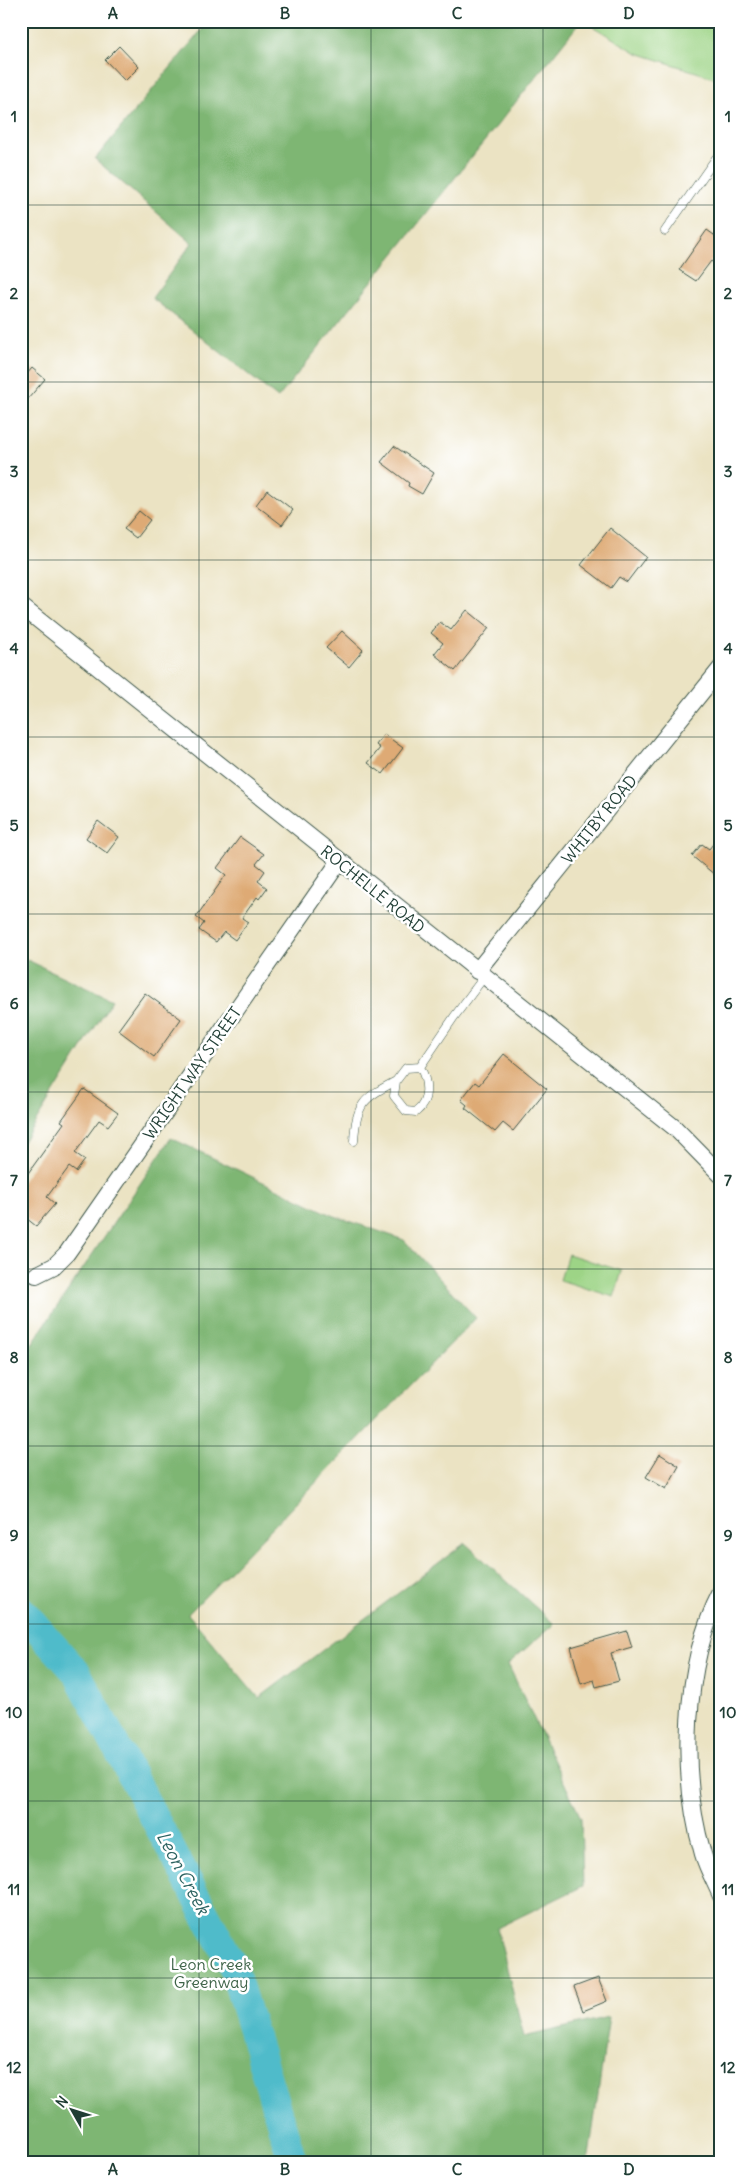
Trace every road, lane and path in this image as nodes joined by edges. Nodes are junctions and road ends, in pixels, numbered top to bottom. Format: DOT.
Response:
graph roads {
  1 [pos="721,162"];
  2 [pos="665,231"];
  3 [pos="21,606"];
  4 [pos="721,668"];
  5 [pos="339,862"];
  6 [pos="480,974"];
  7 [pos="420,1067"];
  8 [pos="396,1081"];
  9 [pos="354,1141"];
  10 [pos="721,1175"];
  11 [pos="36,1275"];
  12 [pos="721,1592"];
  13 [pos="721,1896"];
  1 -- 2 [label="lane"];
  3 -- 5 [label="street, ROCHELLE ROAD"];
  4 -- 6 [label="street, WHITBY ROAD"];
  5 -- 6 [label="street, ROCHELLE ROAD"];
  5 -- 11 [label="street, WRIGHT WAY STREET"];
  6 -- 7 [label="lane"];
  6 -- 10 [label="street, ROCHELLE ROAD"];
  7 -- 8 [label="lane"];
  7 -- 8 [label="lane"];
  8 -- 9 [label="lane"];
  12 -- 13 [label="street"];
}
